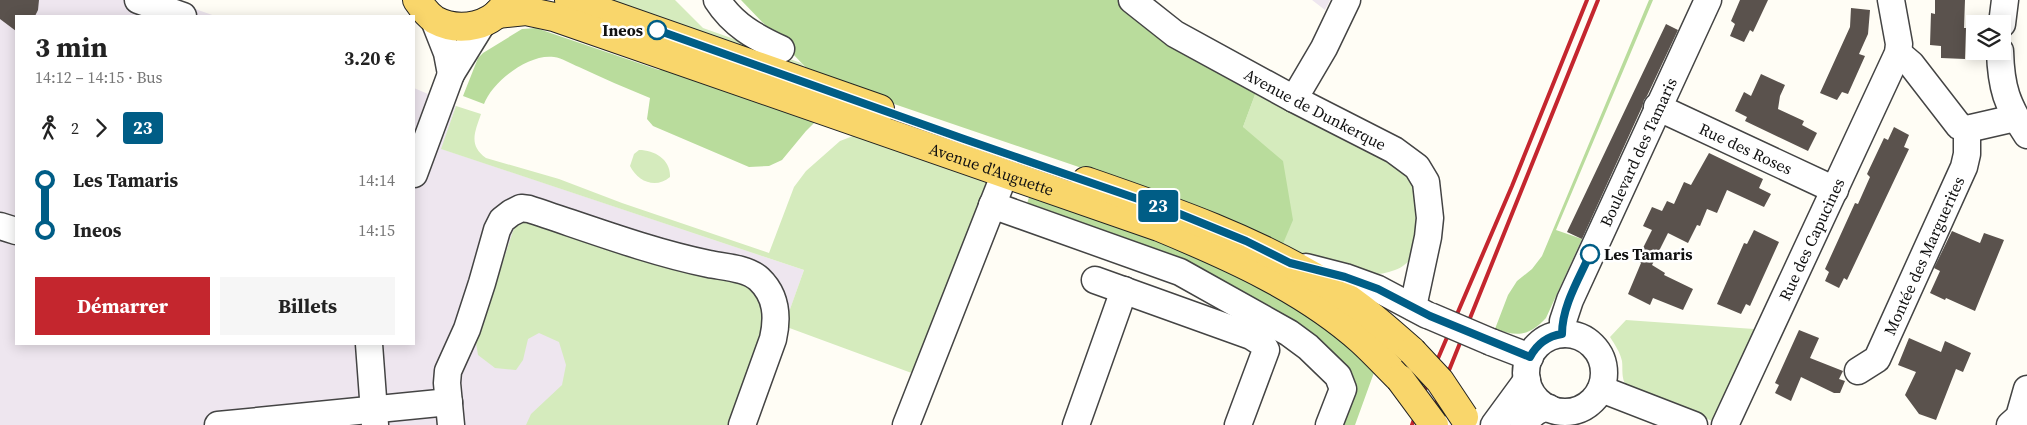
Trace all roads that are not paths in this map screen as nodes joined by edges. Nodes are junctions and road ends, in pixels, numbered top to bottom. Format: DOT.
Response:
graph roads {
  1 [pos="138,0"];
  2 [pos="569,0"];
  3 [pos="717,0"];
  4 [pos="1132,0"];
  5 [pos="1347,0"];
  6 [pos="1708,0"];
  7 [pos="1891,0"];
  8 [pos="2005,0"];
  9 [pos="425,10"];
  10 [pos="495,12"];
  11 [pos="180,15"];
  12 [pos="2003,15"];
  13 [pos="781,50"];
  14 [pos="1898,53"];
  15 [pos="2000,60"];
  16 [pos="451,74"];
  17 [pos="1294,99"];
  18 [pos="1657,107"];
  19 [pos="2021,127"];
  20 [pos="1967,129"];
  21 [pos="415,171"];
  22 [pos="1005,174"];
  23 [pos="1834,190"];
  24 [pos="992,205"];
  25 [pos="0,226"];
  26 [pos="15,231"];
  27 [pos="1423,260"];
  28 [pos="1290,263"];
  29 [pos="1095,280"];
  30 [pos="1378,289"];
  31 [pos="1124,290"];
  32 [pos="1421,312"];
  33 [pos="1562,334"];
  34 [pos="369,345"];
  35 [pos="1529,368"];
  36 [pos="1858,371"];
  37 [pos="1601,389"];
  38 [pos="2027,389"];
  39 [pos="1549,408"];
  40 [pos="450,414"];
  41 [pos="375,418"];
  42 [pos="1466,421"];
  43 [pos="218,425"];
  44 [pos="742,425"];
  45 [pos="906,425"];
  46 [pos="1076,425"];
  47 [pos="1238,425"];
  48 [pos="1329,425"];
  49 [pos="1434,425"];
  50 [pos="1494,425"];
  51 [pos="1523,425"];
  52 [pos="1694,425"];
  53 [pos="1725,425"];
  54 [pos="2010,425"];
  1 -- 11 [label="street"];
  2 -- 28 [label="main road, Avenue d'Auguette"];
  3 -- 13 [label="street"];
  4 -- 17 [label="street, Avenue de Dunkerque"];
  5 -- 17 [label="street"];
  6 -- 18 [label="street, Boulevard des Tamaris"];
  7 -- 14 [label="street"];
  8 -- 12 [label="street"];
  9 -- 10 [label="main road, Avenue d'Auguette"];
  9 -- 16 [label="street"];
  10 -- 16 [label="street"];
  10 -- 22 [label="main road, Avenue d'Auguette"];
  14 -- 20 [label="street"];
  14 -- 23 [label="street, Rue des Capucines"];
  15 -- 19 [label="street"];
  16 -- 21 [label="street"];
  17 -- 27 [label="street, Avenue de Dunkerque"];
  18 -- 23 [label="street, Rue des Roses"];
  18 -- 33 [label="street, Boulevard des Tamaris"];
  19 -- 20 [label="street"];
  20 -- 36 [label="street, Montée des Marguerites"];
  22 -- 24 [label="street"];
  22 -- 49 [label="main road, Avenue d'Auguette, bridge"];
  23 -- 53 [label="street, Rue des Capucines"];
  24 -- 45 [label="street"];
  24 -- 48 [label="street"];
  25 -- 26 [label="street"];
  27 -- 30 [label="street"];
  27 -- 32 [label="street, Avenue de Dunkerque"];
  28 -- 30 [label="street"];
  28 -- 42 [label="main road, Avenue d'Auguette, bridge"];
  29 -- 31 [label="street"];
  30 -- 32 [label="street"];
  31 -- 46 [label="street"];
  31 -- 47 [label="street"];
  32 -- 35 [label="street, bridge"];
  33 -- 35 [label="street"];
  33 -- 37 [label="street"];
  34 -- 41 [label="street"];
  35 -- 39 [label="street"];
  35 -- 50 [label="street"];
  37 -- 39 [label="street"];
  37 -- 52 [label="street"];
  38 -- 54 [label="street"];
  39 -- 51 [label="street"];
  40 -- 41 [label="street"];
  40 -- 44 [label="street"];
  41 -- 43 [label="street"];
}
